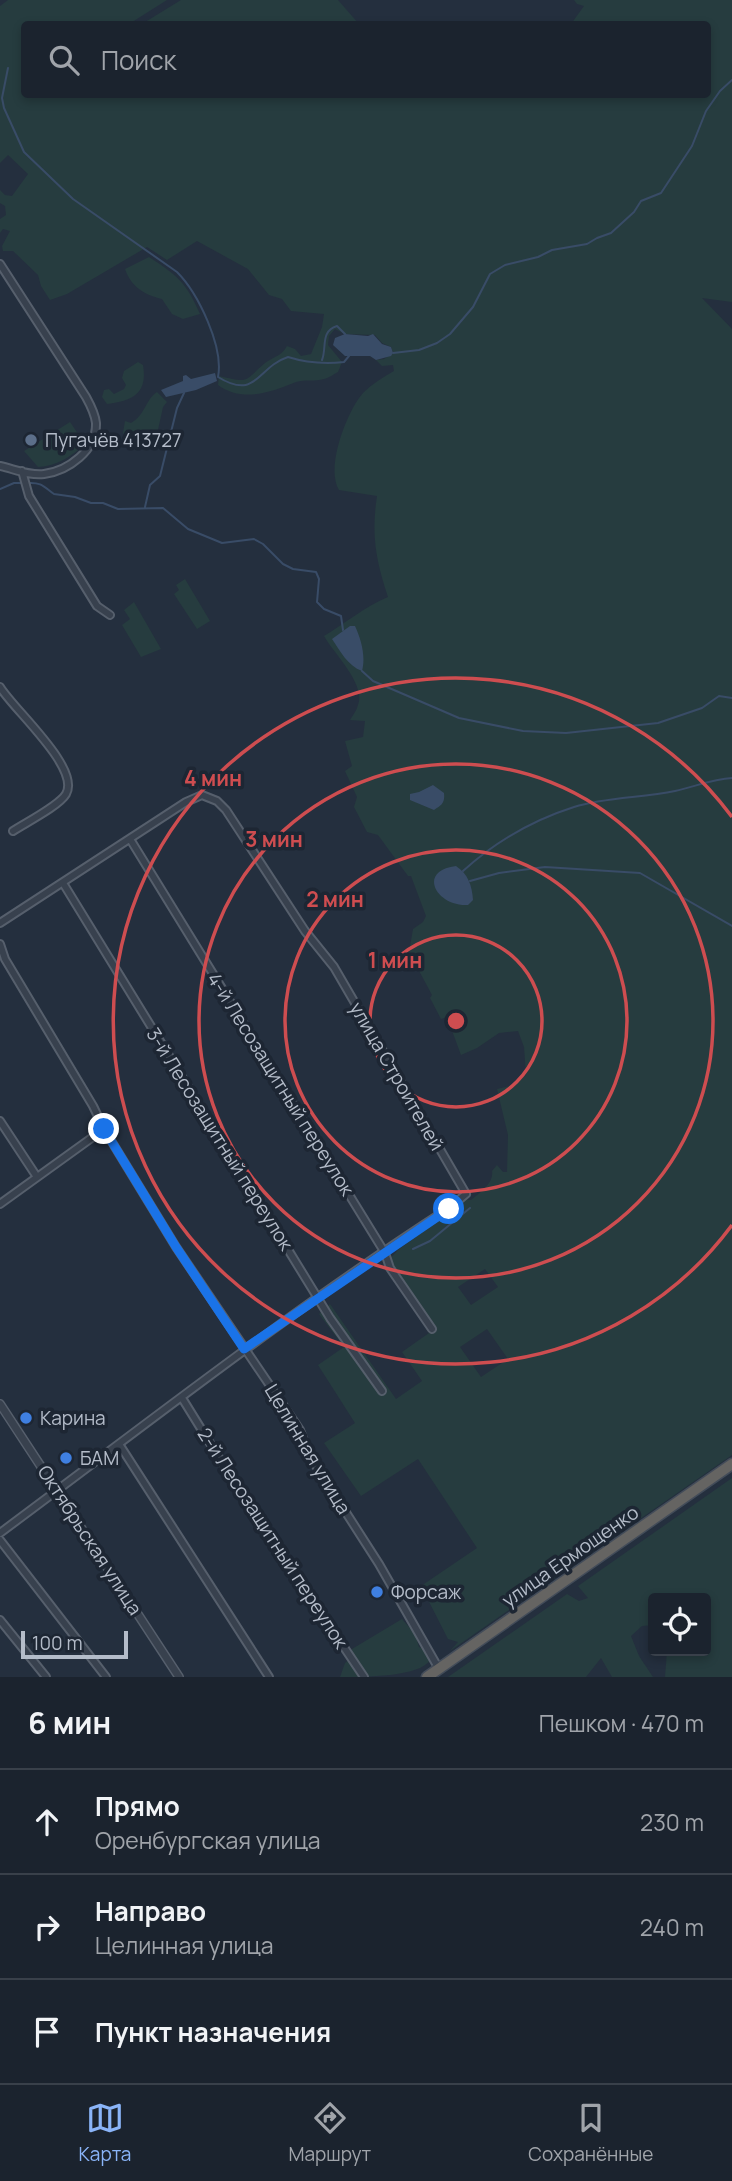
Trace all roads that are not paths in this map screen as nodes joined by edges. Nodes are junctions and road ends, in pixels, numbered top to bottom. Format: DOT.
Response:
graph roads {
  1 [pos="0,264"];
  2 [pos="0,466"];
  3 [pos="22,471"];
  4 [pos="110,615"];
  5 [pos="0,687"];
  6 [pos="13,831"];
  7 [pos="130,839"];
  8 [pos="63,883"];
  9 [pos="0,923"];
  10 [pos="0,944"];
  11 [pos="0,1121"];
  12 [pos="104,1129"];
  13 [pos="37,1177"];
  14 [pos="0,1204"];
  15 [pos="385,1253"];
  16 [pos="318,1298"];
  17 [pos="432,1329"];
  18 [pos="244,1349"];
  19 [pos="382,1391"];
  20 [pos="182,1398"];
  21 [pos="0,1404"];
  22 [pos="119,1444"];
  23 [pos="732,1464"];
  24 [pos="57,1490"];
  25 [pos="0,1533"];
  26 [pos="0,1541"];
  27 [pos="0,1620"];
  28 [pos="439,1669"];
  29 [pos="46,1677"];
  30 [pos="106,1677"];
  31 [pos="179,1677"];
  32 [pos="269,1677"];
  33 [pos="364,1677"];
  34 [pos="428,1677"];
  1 -- 3 [label="street"];
  2 -- 3 [label="street"];
  3 -- 4 [label="street"];
  5 -- 6 [label="street"];
  7 -- 8 [label="street"];
  7 -- 15 [label="street, 4-й Лесозащитный переулок"];
  7 -- 15 [label="street, улица Строителей"];
  8 -- 9 [label="street"];
  8 -- 16 [label="street, 3-й Лесозащитный переулок"];
  10 -- 12 [label="street, Целинная улица"];
  11 -- 13 [label="street"];
  12 -- 13 [label="street"];
  12 -- 18 [label="street, Целинная улица"];
  13 -- 14 [label="street"];
  15 -- 16 [label="street"];
  15 -- 17 [label="street, 4-й Лесозащитный переулок"];
  16 -- 18 [label="street"];
  16 -- 19 [label="street, 3-й Лесозащитный переулок"];
  18 -- 20 [label="street"];
  18 -- 28 [label="street, Целинная улица"];
  20 -- 22 [label="street"];
  20 -- 33 [label="street, 2-й Лесозащитный переулок"];
  21 -- 24 [label="street, Октябрьская улица"];
  22 -- 24 [label="street"];
  22 -- 32 [label="street"];
  23 -- 28 [label="highway, улица Ермощенко"];
  24 -- 25 [label="street"];
  24 -- 31 [label="street, Октябрьская улица"];
  26 -- 30 [label="street"];
  27 -- 29 [label="street"];
  28 -- 34 [label="highway, улица Ермощенко"];
}
